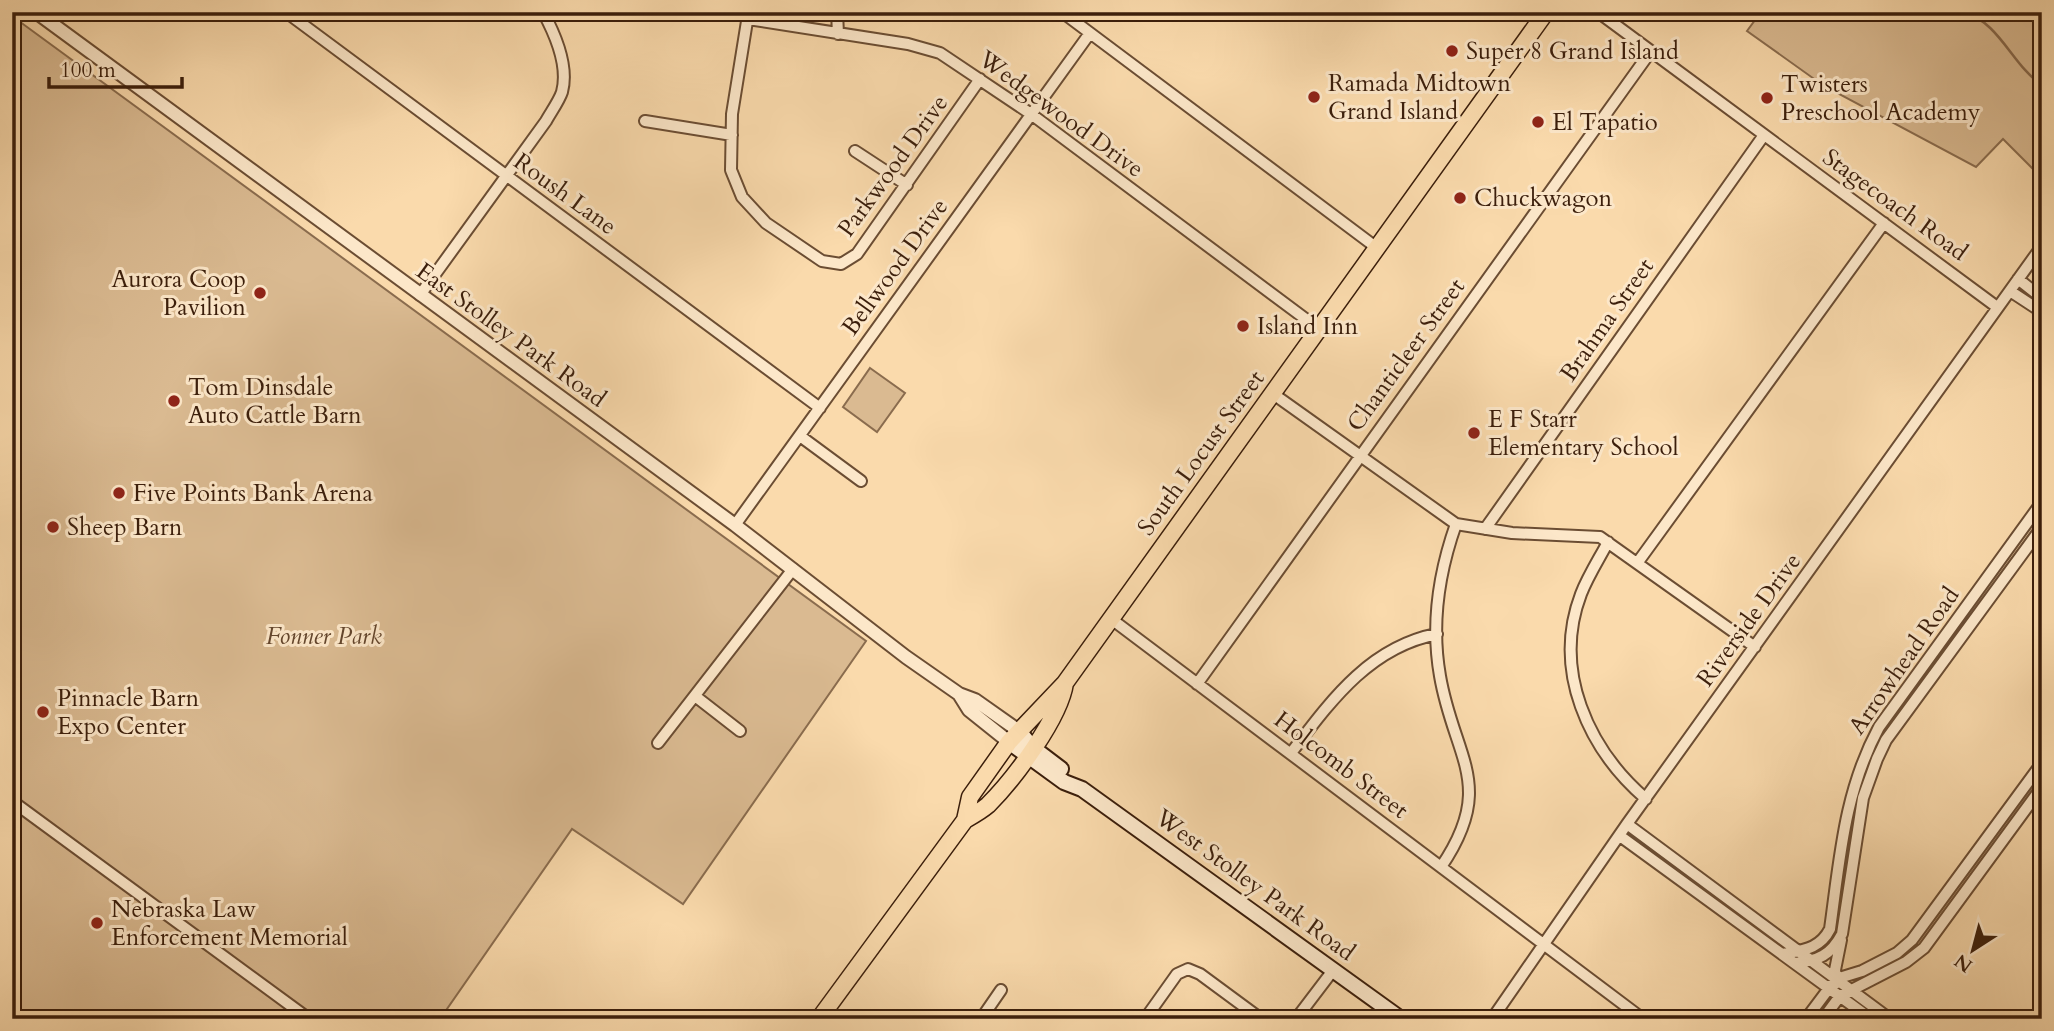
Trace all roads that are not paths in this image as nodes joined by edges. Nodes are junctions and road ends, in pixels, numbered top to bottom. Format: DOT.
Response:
graph roads {
  1 [pos="36,12"];
  2 [pos="286,12"];
  3 [pos="543,12"];
  4 [pos="837,12"];
  5 [pos="1062,12"];
  6 [pos="1546,12"];
  7 [pos="1598,12"];
  8 [pos="748,16"];
  9 [pos="1090,33"];
  10 [pos="838,34"];
  11 [pos="1651,51"];
  12 [pos="980,79"];
  13 [pos="1031,114"];
  14 [pos="645,121"];
  15 [pos="732,135"];
  16 [pos="1764,135"];
  17 [pos="855,151"];
  18 [pos="506,177"];
  19 [pos="907,185"];
  20 [pos="1884,223"];
  21 [pos="2042,246"];
  22 [pos="1377,248"];
  23 [pos="2018,279"];
  24 [pos="2010,291"];
  25 [pos="420,295"];
  26 [pos="2042,298"];
  27 [pos="1997,307"];
  28 [pos="2042,312"];
  29 [pos="1319,329"];
  30 [pos="1272,393"];
  31 [pos="820,408"];
  32 [pos="800,436"];
  33 [pos="1360,456"];
  34 [pos="861,481"];
  35 [pos="2042,502"];
  36 [pos="1455,524"];
  37 [pos="735,525"];
  38 [pos="2042,527"];
  39 [pos="1485,529"];
  40 [pos="1608,542"];
  41 [pos="1638,562"];
  42 [pos="793,569"];
  43 [pos="1110,618"];
  44 [pos="1437,634"];
  45 [pos="1755,647"];
  46 [pos="1065,682"];
  47 [pos="1197,684"];
  48 [pos="695,696"];
  49 [pos="740,731"];
  50 [pos="1014,737"];
  51 [pos="659,743"];
  52 [pos="1029,752"];
  53 [pos="1291,753"];
  54 [pos="2042,763"];
  55 [pos="2042,787"];
  56 [pos="1646,799"];
  57 [pos="12,801"];
  58 [pos="965,820"];
  59 [pos="1627,824"];
  60 [pos="1620,836"];
  61 [pos="1441,867"];
  62 [pos="1842,934"];
  63 [pos="1545,946"];
  64 [pos="1799,951"];
  65 [pos="1783,954"];
  66 [pos="1811,961"];
  67 [pos="1795,963"];
  68 [pos="1334,969"];
  69 [pos="1832,983"];
  70 [pos="1001,990"];
  71 [pos="1852,990"];
  72 [pos="1840,996"];
  73 [pos="309,1019"];
  74 [pos="819,1019"];
  75 [pos="981,1019"];
  76 [pos="1145,1019"];
  77 [pos="1261,1019"];
  78 [pos="1296,1019"];
  79 [pos="1401,1019"];
  80 [pos="1492,1019"];
  81 [pos="1643,1019"];
  82 [pos="1806,1019"];
  83 [pos="1823,1019"];
  84 [pos="1871,1019"];
  85 [pos="1890,1019"];
  1 -- 25 [label="street, East Stolley Park Road"];
  2 -- 18 [label="street, Roush Lane"];
  3 -- 18 [label="street"];
  4 -- 10 [label="street"];
  5 -- 9 [label="street"];
  6 -- 22 [label="main road, South Locust Street"];
  7 -- 11 [label="street, Stagecoach Road"];
  8 -- 10 [label="street, Wedgewood Drive"];
  8 -- 15 [label="street, Parkwood Drive"];
  9 -- 13 [label="street, Bellwood Drive"];
  9 -- 22 [label="street"];
  10 -- 12 [label="street, Wedgewood Drive"];
  11 -- 16 [label="street, Stagecoach Road"];
  11 -- 33 [label="street, Chanticleer Street"];
  12 -- 13 [label="street, Wedgewood Drive"];
  12 -- 19 [label="street, Parkwood Drive"];
  13 -- 29 [label="street, Wedgewood Drive"];
  13 -- 31 [label="street, Bellwood Drive"];
  14 -- 15 [label="street"];
  15 -- 19 [label="street, Parkwood Drive"];
  16 -- 20 [label="street, Stagecoach Road"];
  16 -- 39 [label="street, Brahma Street"];
  17 -- 19 [label="street"];
  18 -- 25 [label="street"];
  18 -- 31 [label="street, Roush Lane"];
  20 -- 27 [label="street, Stagecoach Road"];
  20 -- 41 [label="street"];
  21 -- 23 [label="street, Riverside Drive"];
  22 -- 29 [label="main road, South Locust Street"];
  23 -- 24 [label="street, Riverside Drive"];
  23 -- 26 [label="street"];
  24 -- 27 [label="street, Riverside Drive"];
  24 -- 28 [label="street"];
  25 -- 37 [label="street, East Stolley Park Road"];
  27 -- 45 [label="street, Riverside Drive"];
  29 -- 30 [label="main road, South Locust Street"];
  30 -- 33 [label="street"];
  30 -- 43 [label="main road, South Locust Street"];
  31 -- 32 [label="street, Bellwood Drive"];
  32 -- 34 [label="street"];
  32 -- 37 [label="street, Bellwood Drive"];
  33 -- 36 [label="street"];
  33 -- 47 [label="street, Chanticleer Street"];
  35 -- 64 [label="street, Arrowhead Road"];
  36 -- 39 [label="street"];
  36 -- 44 [label="street"];
  37 -- 42 [label="street, East Stolley Park Road"];
  38 -- 62 [label="street, Arrowhead Road"];
  39 -- 40 [label="street"];
  40 -- 41 [label="street"];
  40 -- 56 [label="street"];
  41 -- 45 [label="street"];
  42 -- 48 [label="street"];
  42 -- 50 [label="street, East Stolley Park Road"];
  43 -- 46 [label="main road, South Locust Street"];
  43 -- 47 [label="street, Holcomb Street"];
  44 -- 53 [label="street"];
  44 -- 61 [label="street"];
  45 -- 56 [label="street, Riverside Drive"];
  46 -- 50 [label="main road, South Locust Street"];
  46 -- 52 [label="main road, South Locust Street"];
  47 -- 53 [label="street, Holcomb Street"];
  48 -- 49 [label="street"];
  48 -- 51 [label="street"];
  50 -- 52 [label="main road, West Stolley Park Road"];
  50 -- 58 [label="main road, South Locust Street"];
  52 -- 58 [label="main road, South Locust Street"];
  52 -- 68 [label="main road, West Stolley Park Road"];
  53 -- 61 [label="street, Holcomb Street"];
  54 -- 69 [label="street"];
  55 -- 71 [label="street"];
  56 -- 59 [label="street, Riverside Drive"];
  57 -- 73 [label="street"];
  58 -- 74 [label="main road, South Locust Street"];
  59 -- 60 [label="street, Riverside Drive"];
  59 -- 64 [label="street"];
  60 -- 63 [label="street, Riverside Drive"];
  60 -- 65 [label="street"];
  61 -- 63 [label="street, Holcomb Street"];
  62 -- 66 [label="street"];
  62 -- 69 [label="street, Arrowhead Road"];
  63 -- 80 [label="street, Riverside Drive"];
  63 -- 81 [label="street, Holcomb Street"];
  64 -- 65 [label="street, Arrowhead Road"];
  64 -- 66 [label="street"];
  65 -- 67 [label="street"];
  66 -- 67 [label="street"];
  66 -- 69 [label="street"];
  67 -- 69 [label="street"];
  68 -- 78 [label="street"];
  68 -- 79 [label="main road, West Stolley Park Road"];
  69 -- 71 [label="street"];
  69 -- 72 [label="street, Arrowhead Road"];
  69 -- 82 [label="street"];
  70 -- 75 [label="street"];
  71 -- 72 [label="street"];
  71 -- 85 [label="street"];
  72 -- 83 [label="street"];
  72 -- 84 [label="street"];
  76 -- 77 [label="street"];
}
